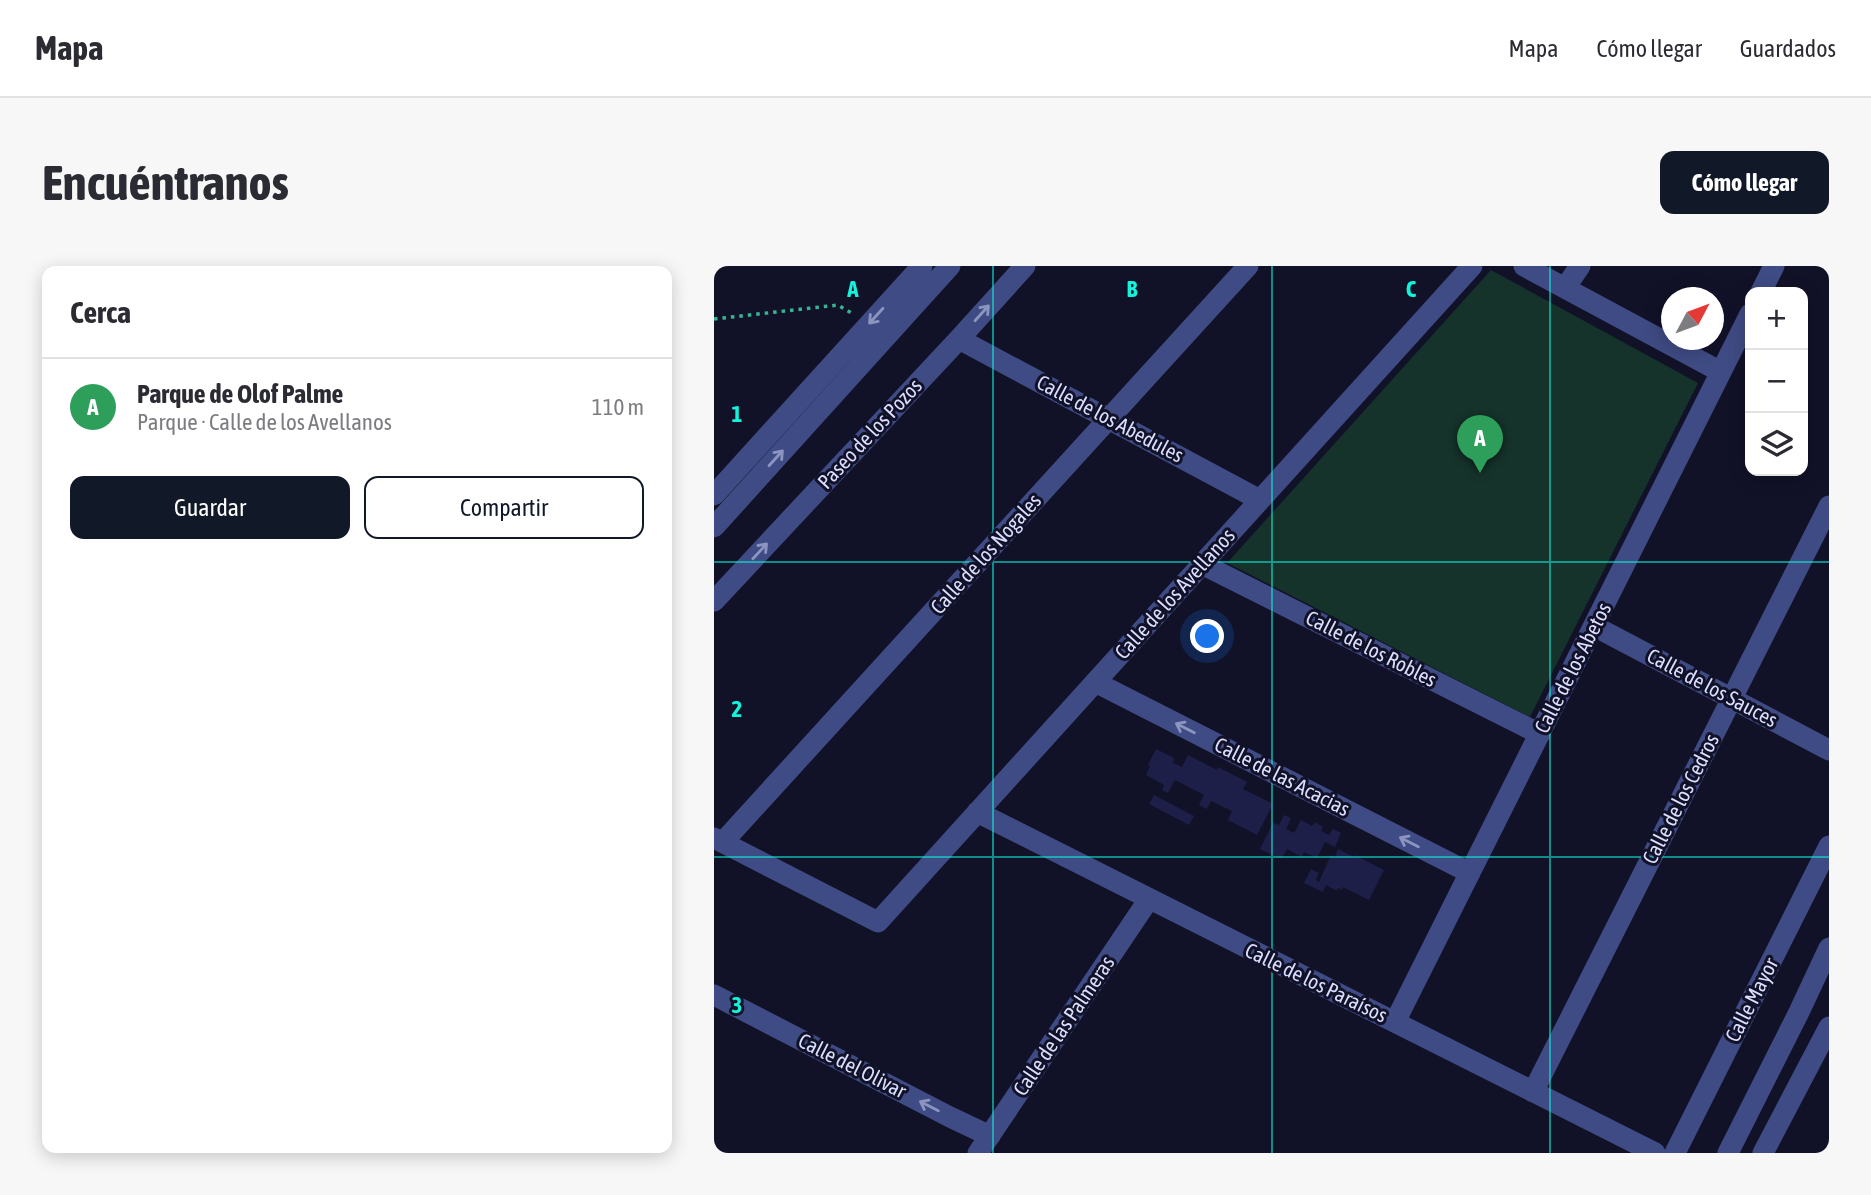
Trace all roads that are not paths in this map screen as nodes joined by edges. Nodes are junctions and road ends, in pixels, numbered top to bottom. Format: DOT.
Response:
graph roads {
  1 [pos="922,266"];
  2 [pos="950,266"];
  3 [pos="1025,266"];
  4 [pos="1248,266"];
  5 [pos="1472,266"];
  6 [pos="1524,266"];
  7 [pos="1580,266"];
  8 [pos="1774,266"];
  9 [pos="1764,287"];
  10 [pos="1565,288"];
  11 [pos="1745,324"];
  12 [pos="960,339"];
  13 [pos="1721,372"];
  14 [pos="1108,419"];
  15 [pos="714,495"];
  16 [pos="1260,500"];
  17 [pos="1829,506"];
  18 [pos="714,527"];
  19 [pos="1202,565"];
  20 [pos="714,601"];
  21 [pos="1594,626"];
  22 [pos="1095,682"];
  23 [pos="1732,698"];
  24 [pos="1539,734"];
  25 [pos="1829,750"];
  26 [pos="977,812"];
  27 [pos="719,840"];
  28 [pos="1829,846"];
  29 [pos="1470,873"];
  30 [pos="1149,899"];
  31 [pos="1829,948"];
  32 [pos="714,995"];
  33 [pos="1395,1022"];
  34 [pos="1829,1028"];
  35 [pos="1534,1092"];
  36 [pos="984,1144"];
  37 [pos="1655,1153"];
  38 [pos="1675,1153"];
  39 [pos="1728,1153"];
  40 [pos="1763,1153"];
  1 -- 15 [label="street, one-way"];
  18 -- 2 [label="street, one-way"];
  12 -- 3 [label="street, Paseo de los Pozos, one-way"];
  4 -- 14 [label="street, Calle de los Nogales"];
  5 -- 16 [label="street, Calle de los Avellanos"];
  6 -- 10 [label="street"];
  7 -- 10 [label="street"];
  8 -- 9 [label="street"];
  10 -- 13 [label="street"];
  11 -- 13 [label="street, Calle de los Abetos"];
  12 -- 14 [label="street, Calle de los Abedules"];
  20 -- 12 [label="street, Paseo de los Pozos, one-way"];
  13 -- 21 [label="street, Calle de los Abetos"];
  14 -- 16 [label="street, Calle de los Abedules"];
  14 -- 27 [label="street, Calle de los Nogales"];
  16 -- 19 [label="street, Calle de los Avellanos"];
  17 -- 23 [label="street, Calle de los Cedros"];
  19 -- 22 [label="street, Calle de los Avellanos"];
  19 -- 24 [label="street, Calle de los Robles"];
  21 -- 23 [label="street, Calle de los Sauces"];
  21 -- 24 [label="street, Calle de los Abetos"];
  22 -- 26 [label="street, Calle de los Avellanos"];
  29 -- 22 [label="street, Calle de las Acacias, one-way"];
  23 -- 25 [label="street, Calle de los Sauces"];
  23 -- 35 [label="street, Calle de los Cedros"];
  24 -- 29 [label="street, Calle de los Abetos"];
  26 -- 27 [label="street, Calle de los Avellanos"];
  26 -- 30 [label="street, Calle de los Paraísos"];
  28 -- 38 [label="street, Calle Mayor"];
  29 -- 33 [label="street, Calle de los Abetos"];
  30 -- 33 [label="street, Calle de los Paraísos"];
  30 -- 36 [label="street, Calle de las Palmeras"];
  31 -- 39 [label="street"];
  36 -- 32 [label="street, Calle del Olivar, one-way"];
  33 -- 35 [label="street, Calle de los Paraísos"];
  34 -- 40 [label="street"];
  35 -- 37 [label="street, Calle de los Paraísos"];
}
